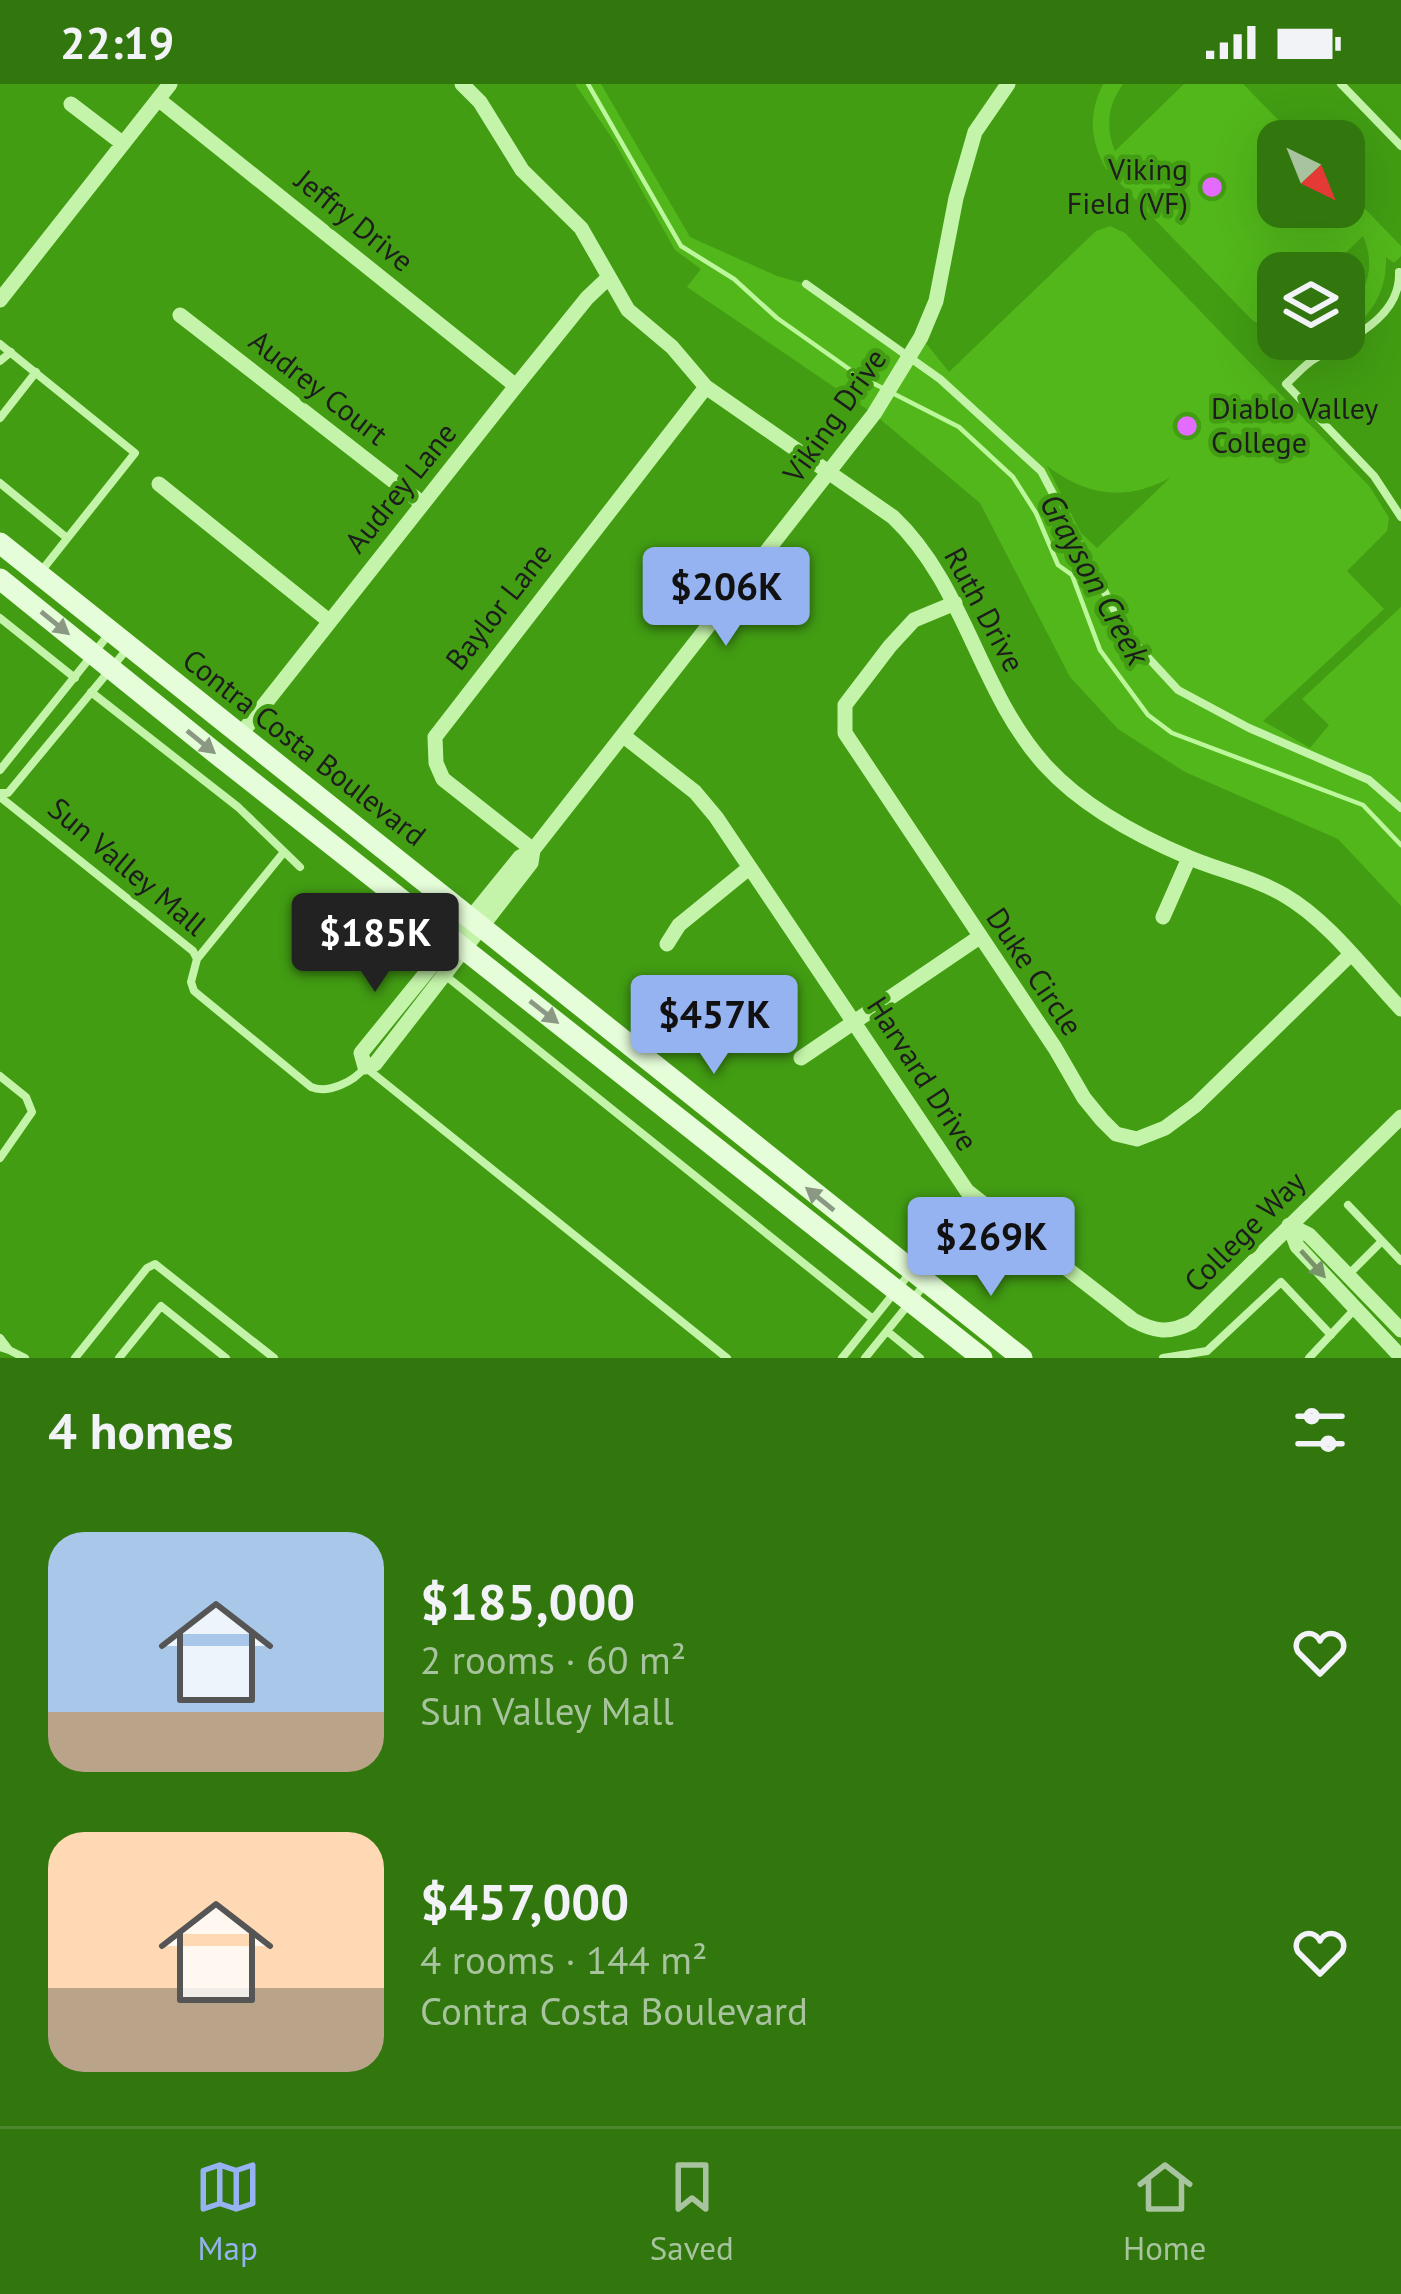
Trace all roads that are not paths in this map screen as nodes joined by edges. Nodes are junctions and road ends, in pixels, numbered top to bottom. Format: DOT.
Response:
graph roads {
  1 [pos="170,84"];
  2 [pos="462,84"];
  3 [pos="1008,84"];
  4 [pos="1341,84"];
  5 [pos="158,99"];
  6 [pos="71,104"];
  7 [pos="122,143"];
  8 [pos="1401,146"];
  9 [pos="1399,272"];
  10 [pos="608,279"];
  11 [pos="806,284"];
  12 [pos="2,291"];
  13 [pos="180,315"];
  14 [pos="0,344"];
  15 [pos="11,352"];
  16 [pos="0,361"];
  17 [pos="907,361"];
  18 [pos="36,372"];
  19 [pos="516,386"];
  20 [pos="706,387"];
  21 [pos="0,418"];
  22 [pos="830,475"];
  23 [pos="0,483"];
  24 [pos="159,484"];
  25 [pos="423,504"];
  26 [pos="1401,517"];
  27 [pos="67,538"];
  28 [pos="0,543"];
  29 [pos="39,574"];
  30 [pos="0,579"];
  31 [pos="955,603"];
  32 [pos="0,618"];
  33 [pos="329,621"];
  34 [pos="119,640"];
  35 [pos="102,661"];
  36 [pos="74,678"];
  37 [pos="91,692"];
  38 [pos="241,734"];
  39 [pos="625,737"];
  40 [pos="0,770"];
  41 [pos="0,795"];
  42 [pos="1401,808"];
  43 [pos="533,850"];
  44 [pos="284,853"];
  45 [pos="1189,858"];
  46 [pos="300,867"];
  47 [pos="749,868"];
  48 [pos="1163,917"];
  49 [pos="477,923"];
  50 [pos="978,938"];
  51 [pos="459,944"];
  52 [pos="667,944"];
  53 [pos="1350,955"];
  54 [pos="197,959"];
  55 [pos="446,976"];
  56 [pos="1401,1009"];
  57 [pos="855,1020"];
  58 [pos="801,1058"];
  59 [pos="365,1067"];
  60 [pos="0,1076"];
  61 [pos="1401,1117"];
  62 [pos="0,1158"];
  63 [pos="1348,1205"];
  64 [pos="998,1215"];
  65 [pos="1289,1225"];
  66 [pos="1382,1241"];
  67 [pos="1401,1261"];
  68 [pos="1348,1275"];
  69 [pos="918,1277"];
  70 [pos="903,1297"];
  71 [pos="1354,1310"];
  72 [pos="873,1319"];
  73 [pos="1401,1330"];
  74 [pos="887,1331"];
  75 [pos="1331,1335"];
  76 [pos="3,1345"];
  77 [pos="851,1347"];
  78 [pos="1401,1357"];
  79 [pos="25,1358"];
  80 [pos="75,1358"];
  81 [pos="119,1358"];
  82 [pos="226,1358"];
  83 [pos="274,1358"];
  84 [pos="727,1358"];
  85 [pos="842,1358"];
  86 [pos="866,1358"];
  87 [pos="920,1358"];
  88 [pos="982,1358"];
  89 [pos="1022,1358"];
  90 [pos="1163,1358"];
  91 [pos="1309,1358"];
  1 -- 5 [label="street"];
  2 -- 10 [label="street, Ruth Drive"];
  3 -- 17 [label="street, Viking Drive"];
  4 -- 8 [label="lane"];
  5 -- 7 [label="street"];
  5 -- 19 [label="street, Jeffry Drive"];
  6 -- 7 [label="street"];
  7 -- 12 [label="street"];
  9 -- 26 [label="lane"];
  10 -- 19 [label="street, Audrey Lane"];
  10 -- 20 [label="street, Ruth Drive"];
  11 -- 17 [label="lane"];
  13 -- 25 [label="street, Audrey Court"];
  14 -- 15 [label="lane"];
  15 -- 16 [label="lane"];
  15 -- 18 [label="lane"];
  17 -- 22 [label="street, Viking Drive"];
  17 -- 42 [label="lane"];
  18 -- 21 [label="lane"];
  18 -- 27 [label="lane"];
  19 -- 25 [label="street, Audrey Lane"];
  20 -- 22 [label="street, Ruth Drive"];
  20 -- 43 [label="street, Baylor Lane"];
  22 -- 31 [label="street, Ruth Drive"];
  22 -- 39 [label="street, Viking Drive"];
  23 -- 27 [label="lane"];
  24 -- 33 [label="street"];
  25 -- 33 [label="street, Audrey Lane"];
  27 -- 29 [label="lane"];
  28 -- 29 [label="main road, Contra Costa Boulevard"];
  29 -- 34 [label="main road, Contra Costa Boulevard"];
  30 -- 35 [label="main road, Contra Costa Boulevard, one-way"];
  31 -- 45 [label="street, Ruth Drive"];
  31 -- 50 [label="street, Duke Circle"];
  32 -- 36 [label="lane"];
  33 -- 38 [label="street, Audrey Lane"];
  34 -- 35 [label="lane"];
  34 -- 35 [label="lane"];
  34 -- 38 [label="main road, Contra Costa Boulevard"];
  35 -- 36 [label="lane"];
  35 -- 37 [label="lane"];
  35 -- 51 [label="main road, Contra Costa Boulevard, one-way"];
  36 -- 40 [label="lane"];
  37 -- 41 [label="lane"];
  37 -- 44 [label="lane"];
  38 -- 49 [label="main road, Contra Costa Boulevard"];
  39 -- 43 [label="street, Viking Drive"];
  39 -- 47 [label="street, Harvard Drive"];
  41 -- 54 [label="lane, Sun Valley Mall"];
  43 -- 49 [label="street, Viking Drive"];
  44 -- 46 [label="lane"];
  44 -- 54 [label="lane"];
  45 -- 48 [label="street"];
  45 -- 53 [label="street, Ruth Drive"];
  47 -- 52 [label="street"];
  47 -- 57 [label="street, Harvard Drive"];
  49 -- 51 [label="street, Viking Drive"];
  69 -- 49 [label="main road, Contra Costa Boulevard, one-way"];
  50 -- 53 [label="street, Duke Circle"];
  50 -- 57 [label="street"];
  51 -- 55 [label="street, Sun Valley Mall"];
  51 -- 59 [label="street"];
  51 -- 70 [label="main road, Contra Costa Boulevard, one-way"];
  53 -- 56 [label="street, Ruth Drive"];
  54 -- 59 [label="lane, Sun Valley Mall"];
  55 -- 59 [label="street, Sun Valley Mall"];
  55 -- 72 [label="lane"];
  57 -- 58 [label="street"];
  57 -- 64 [label="street, Harvard Drive"];
  59 -- 84 [label="lane"];
  60 -- 62 [label="lane"];
  61 -- 65 [label="street, College Way"];
  63 -- 66 [label="lane"];
  64 -- 65 [label="street, College Way"];
  65 -- 68 [label="street"];
  65 -- 71 [label="street, one-way"];
  66 -- 67 [label="lane"];
  66 -- 68 [label="lane"];
  68 -- 73 [label="street"];
  69 -- 70 [label="lane"];
  69 -- 70 [label="lane"];
  69 -- 89 [label="main road, Contra Costa Boulevard"];
  70 -- 72 [label="lane"];
  70 -- 74 [label="lane"];
  70 -- 88 [label="main road, Contra Costa Boulevard"];
  71 -- 75 [label="lane"];
  71 -- 78 [label="street"];
  72 -- 77 [label="lane"];
  74 -- 86 [label="lane"];
  74 -- 87 [label="lane"];
  75 -- 90 [label="lane"];
  75 -- 91 [label="lane"];
  76 -- 79 [label="lane"];
  77 -- 85 [label="lane"];
  77 -- 86 [label="lane"];
  80 -- 83 [label="lane"];
  81 -- 82 [label="lane"];
}
